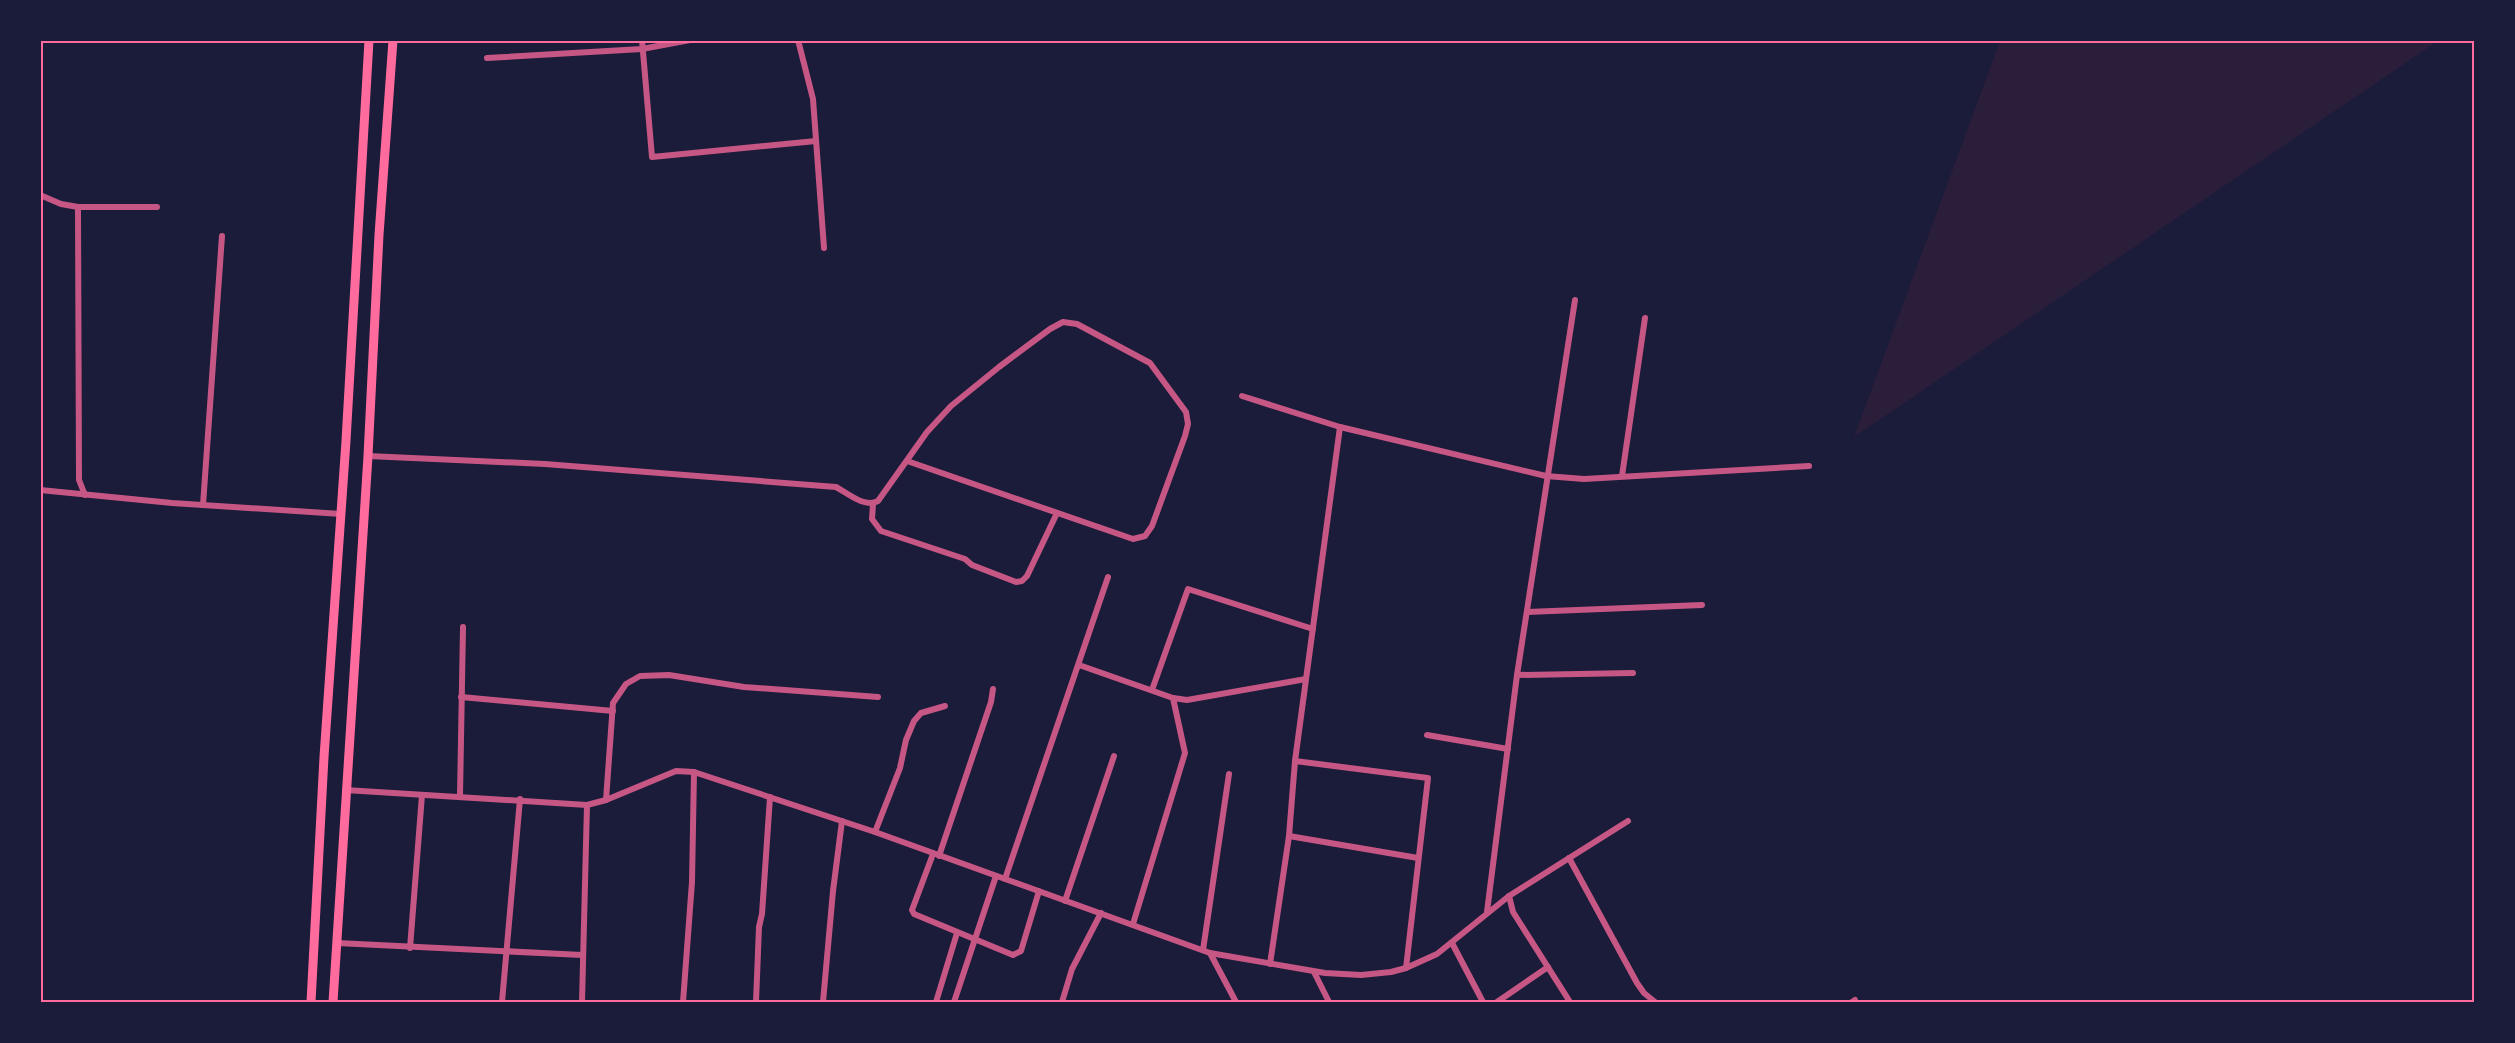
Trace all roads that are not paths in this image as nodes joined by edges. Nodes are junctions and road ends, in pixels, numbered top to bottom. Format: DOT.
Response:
graph roads {
  1 [pos="369,40"];
  2 [pos="393,40"];
  3 [pos="642,40"];
  4 [pos="690,40"];
  5 [pos="798,40"];
  6 [pos="642,49"];
  7 [pos="487,58"];
  8 [pos="816,141"];
  9 [pos="40,195"];
  10 [pos="78,207"];
  11 [pos="157,207"];
  12 [pos="222,236"];
  13 [pos="824,248"];
  14 [pos="1575,300"];
  15 [pos="1645,318"];
  16 [pos="1242,396"];
  17 [pos="1340,427"];
  18 [pos="368,456"];
  19 [pos="907,461"];
  20 [pos="1809,466"];
  21 [pos="1546,476"];
  22 [pos="1622,476"];
  23 [pos="40,490"];
  24 [pos="85,495"];
  25 [pos="873,504"];
  26 [pos="203,505"];
  27 [pos="1057,513"];
  28 [pos="341,514"];
  29 [pos="1108,577"];
  30 [pos="1702,605"];
  31 [pos="1527,612"];
  32 [pos="463,627"];
  33 [pos="1313,629"];
  34 [pos="1079,665"];
  35 [pos="1633,673"];
  36 [pos="1517,675"];
  37 [pos="1306,679"];
  38 [pos="993,689"];
  39 [pos="1152,690"];
  40 [pos="461,697"];
  41 [pos="878,697"];
  42 [pos="1173,698"];
  43 [pos="945,706"];
  44 [pos="613,711"];
  45 [pos="1427,735"];
  46 [pos="1508,749"];
  47 [pos="1114,756"];
  48 [pos="1295,761"];
  49 [pos="694,772"];
  50 [pos="1229,774"];
  51 [pos="345,789"];
  52 [pos="422,795"];
  53 [pos="460,796"];
  54 [pos="770,797"];
  55 [pos="520,799"];
  56 [pos="606,800"];
  57 [pos="587,805"];
  58 [pos="842,821"];
  59 [pos="1628,821"];
  60 [pos="875,832"];
  61 [pos="1289,836"];
  62 [pos="936,855"];
  63 [pos="1418,858"];
  64 [pos="1569,858"];
  65 [pos="996,876"];
  66 [pos="1005,879"];
  67 [pos="1039,891"];
  68 [pos="1509,896"];
  69 [pos="1065,901"];
  70 [pos="1487,912"];
  71 [pos="1101,913"];
  72 [pos="1133,924"];
  73 [pos="957,933"];
  74 [pos="975,940"];
  75 [pos="337,943"];
  76 [pos="1452,943"];
  77 [pos="410,948"];
  78 [pos="1203,950"];
  79 [pos="508,952"];
  80 [pos="1210,953"];
  81 [pos="582,955"];
  82 [pos="1270,964"];
  83 [pos="1548,967"];
  84 [pos="1406,968"];
  85 [pos="1314,972"];
  86 [pos="311,1002"];
  87 [pos="333,1002"];
  88 [pos="502,1002"];
  89 [pos="582,1002"];
  90 [pos="683,1002"];
  91 [pos="756,1002"];
  92 [pos="823,1002"];
  93 [pos="936,1002"];
  94 [pos="954,1002"];
  95 [pos="1062,1002"];
  96 [pos="1236,1002"];
  97 [pos="1329,1002"];
  98 [pos="1483,1002"];
  99 [pos="1497,1002"];
  100 [pos="1570,1002"];
  101 [pos="1655,1002"];
  1 -- 28 [label="main road"];
  2 -- 18 [label="main road"];
  3 -- 6 [label="street"];
  4 -- 6 [label="street"];
  5 -- 8 [label="street"];
  6 -- 7 [label="street"];
  6 -- 8 [label="street"];
  8 -- 13 [label="street"];
  9 -- 10 [label="street"];
  10 -- 11 [label="street"];
  10 -- 24 [label="street"];
  12 -- 26 [label="street"];
  14 -- 21 [label="street"];
  15 -- 22 [label="street"];
  16 -- 17 [label="street"];
  17 -- 21 [label="street"];
  17 -- 33 [label="street"];
  18 -- 25 [label="street"];
  18 -- 51 [label="main road"];
  19 -- 25 [label="street"];
  19 -- 27 [label="street"];
  19 -- 27 [label="street"];
  20 -- 22 [label="street"];
  21 -- 22 [label="street"];
  21 -- 31 [label="street"];
  23 -- 24 [label="street"];
  24 -- 26 [label="street"];
  25 -- 27 [label="street"];
  26 -- 28 [label="street"];
  28 -- 86 [label="main road"];
  29 -- 34 [label="street"];
  30 -- 31 [label="street"];
  31 -- 36 [label="street"];
  32 -- 40 [label="street"];
  33 -- 37 [label="street"];
  33 -- 39 [label="street"];
  34 -- 39 [label="street"];
  34 -- 66 [label="street"];
  35 -- 36 [label="street"];
  36 -- 46 [label="street"];
  37 -- 42 [label="street"];
  37 -- 48 [label="street"];
  38 -- 62 [label="street"];
  39 -- 42 [label="street"];
  40 -- 44 [label="street"];
  40 -- 53 [label="street"];
  41 -- 44 [label="street"];
  42 -- 72 [label="street"];
  43 -- 60 [label="street"];
  44 -- 56 [label="street"];
  45 -- 46 [label="street"];
  46 -- 70 [label="street"];
  47 -- 69 [label="street"];
  48 -- 61 [label="street"];
  48 -- 63 [label="street"];
  49 -- 54 [label="street"];
  49 -- 56 [label="street"];
  49 -- 90 [label="street"];
  50 -- 78 [label="street"];
  51 -- 52 [label="street"];
  51 -- 75 [label="main road"];
  52 -- 53 [label="street"];
  52 -- 77 [label="street"];
  53 -- 55 [label="street"];
  54 -- 58 [label="street"];
  54 -- 91 [label="street"];
  55 -- 57 [label="street"];
  55 -- 79 [label="street"];
  56 -- 57 [label="street"];
  57 -- 81 [label="street"];
  58 -- 60 [label="street"];
  58 -- 92 [label="street"];
  59 -- 64 [label="street"];
  60 -- 62 [label="street"];
  61 -- 63 [label="street"];
  61 -- 82 [label="street"];
  62 -- 65 [label="street"];
  62 -- 73 [label="street"];
  63 -- 84 [label="street"];
  64 -- 68 [label="street"];
  64 -- 101 [label="street"];
  65 -- 66 [label="street"];
  65 -- 74 [label="street"];
  66 -- 67 [label="street"];
  67 -- 69 [label="street"];
  67 -- 74 [label="street"];
  68 -- 70 [label="street"];
  68 -- 83 [label="street"];
  69 -- 71 [label="street"];
  70 -- 76 [label="street"];
  71 -- 72 [label="street"];
  71 -- 95 [label="street"];
  72 -- 78 [label="street"];
  73 -- 74 [label="street"];
  73 -- 93 [label="street"];
  74 -- 94 [label="street"];
  75 -- 77 [label="street"];
  75 -- 87 [label="main road"];
  76 -- 84 [label="street"];
  76 -- 98 [label="street"];
  77 -- 79 [label="street"];
  78 -- 80 [label="street"];
  79 -- 81 [label="street"];
  79 -- 88 [label="street"];
  80 -- 82 [label="street"];
  80 -- 96 [label="street"];
  81 -- 89 [label="street"];
  82 -- 85 [label="street"];
  83 -- 99 [label="street"];
  83 -- 100 [label="street"];
  84 -- 85 [label="street"];
  85 -- 97 [label="street"];
}
